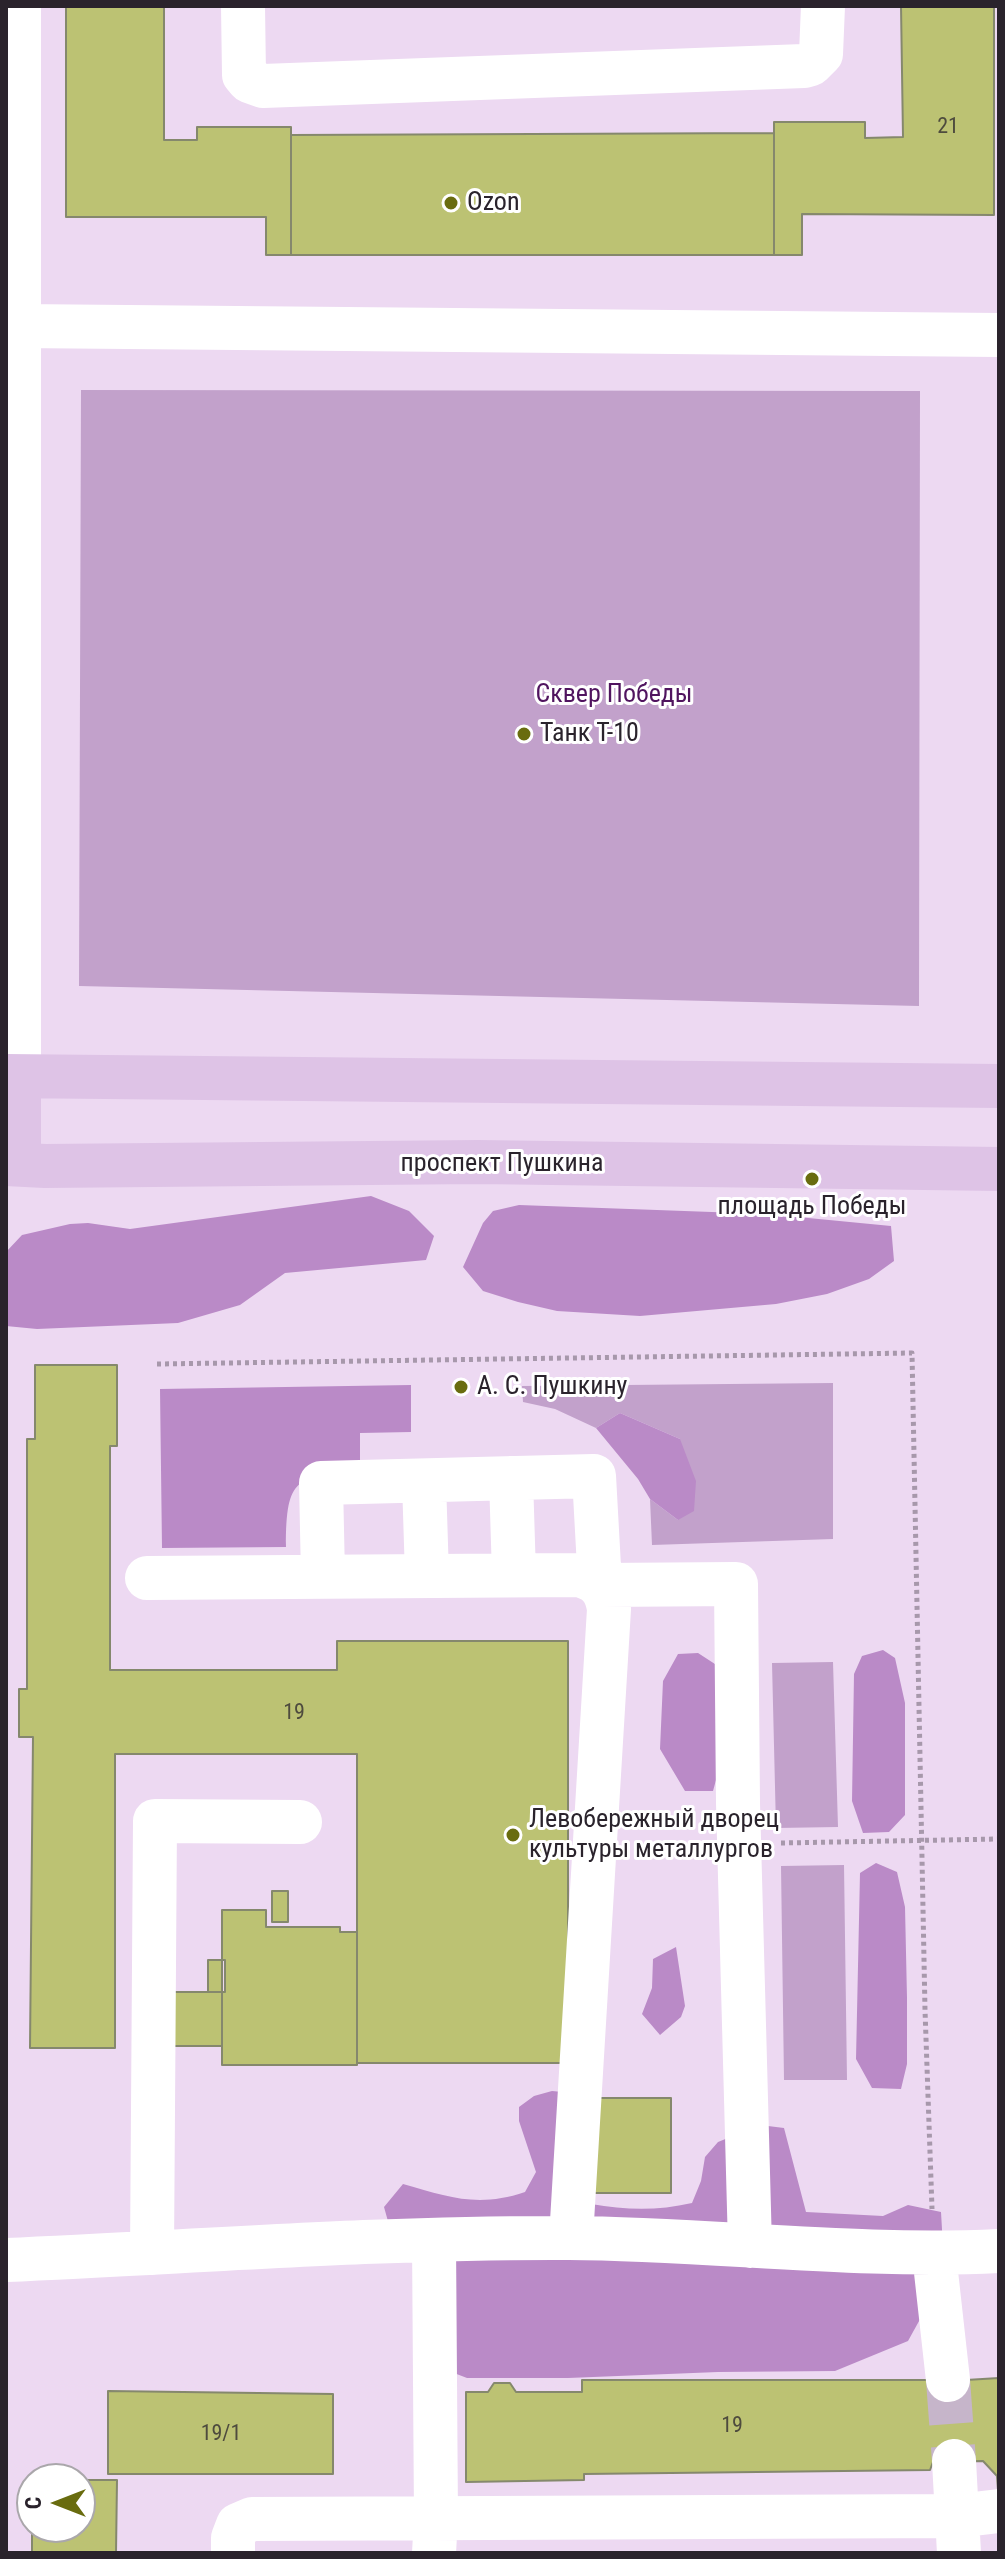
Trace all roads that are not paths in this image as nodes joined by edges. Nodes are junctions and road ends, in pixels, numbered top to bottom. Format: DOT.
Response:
graph roads {
  1 [pos="19,6"];
  2 [pos="243,6"];
  3 [pos="823,6"];
  4 [pos="12,162"];
  5 [pos="19,326"];
  6 [pos="999,335"];
  7 [pos="12,850"];
  8 [pos="12,1076"];
  9 [pos="999,1086"];
  10 [pos="12,1164"];
  11 [pos="999,1169"];
  12 [pos="511,1478"];
  13 [pos="424,1481"];
  14 [pos="514,1575"];
  15 [pos="323,1576"];
  16 [pos="427,1576"];
  17 [pos="147,1578"];
  18 [pos="600,1585"];
  19 [pos="300,1822"];
  20 [pos="571,2238"];
  21 [pos="434,2240"];
  22 [pos="750,2246"];
  23 [pos="999,2251"];
  24 [pos="152,2253"];
  25 [pos="934,2254"];
  26 [pos="6,2260"];
  27 [pos="948,2380"];
  28 [pos="954,2461"];
  29 [pos="972,2527"];
  30 [pos="435,2535"];
  31 [pos="233,2553"];
  1 -- 4 [label="street"];
  2 -- 3 [label="street"];
  4 -- 5 [label="street"];
  5 -- 6 [label="street"];
  5 -- 7 [label="street"];
  7 -- 8 [label="street"];
  8 -- 9 [label="main road"];
  8 -- 10 [label="main road"];
  10 -- 11 [label="main road, проспект Пушкина"];
  12 -- 13 [label="street"];
  12 -- 14 [label="street"];
  12 -- 18 [label="street"];
  13 -- 15 [label="street"];
  13 -- 16 [label="street"];
  14 -- 16 [label="street"];
  14 -- 18 [label="street"];
  15 -- 16 [label="street"];
  15 -- 17 [label="street"];
  18 -- 20 [label="street"];
  18 -- 22 [label="street"];
  19 -- 24 [label="street"];
  20 -- 21 [label="street"];
  20 -- 22 [label="street"];
  21 -- 24 [label="street"];
  21 -- 30 [label="street"];
  22 -- 25 [label="street"];
  23 -- 25 [label="street"];
  24 -- 26 [label="street"];
  25 -- 27 [label="street"];
  28 -- 29 [label="street"];
  29 -- 30 [label="street"];
  30 -- 31 [label="street"];
}
